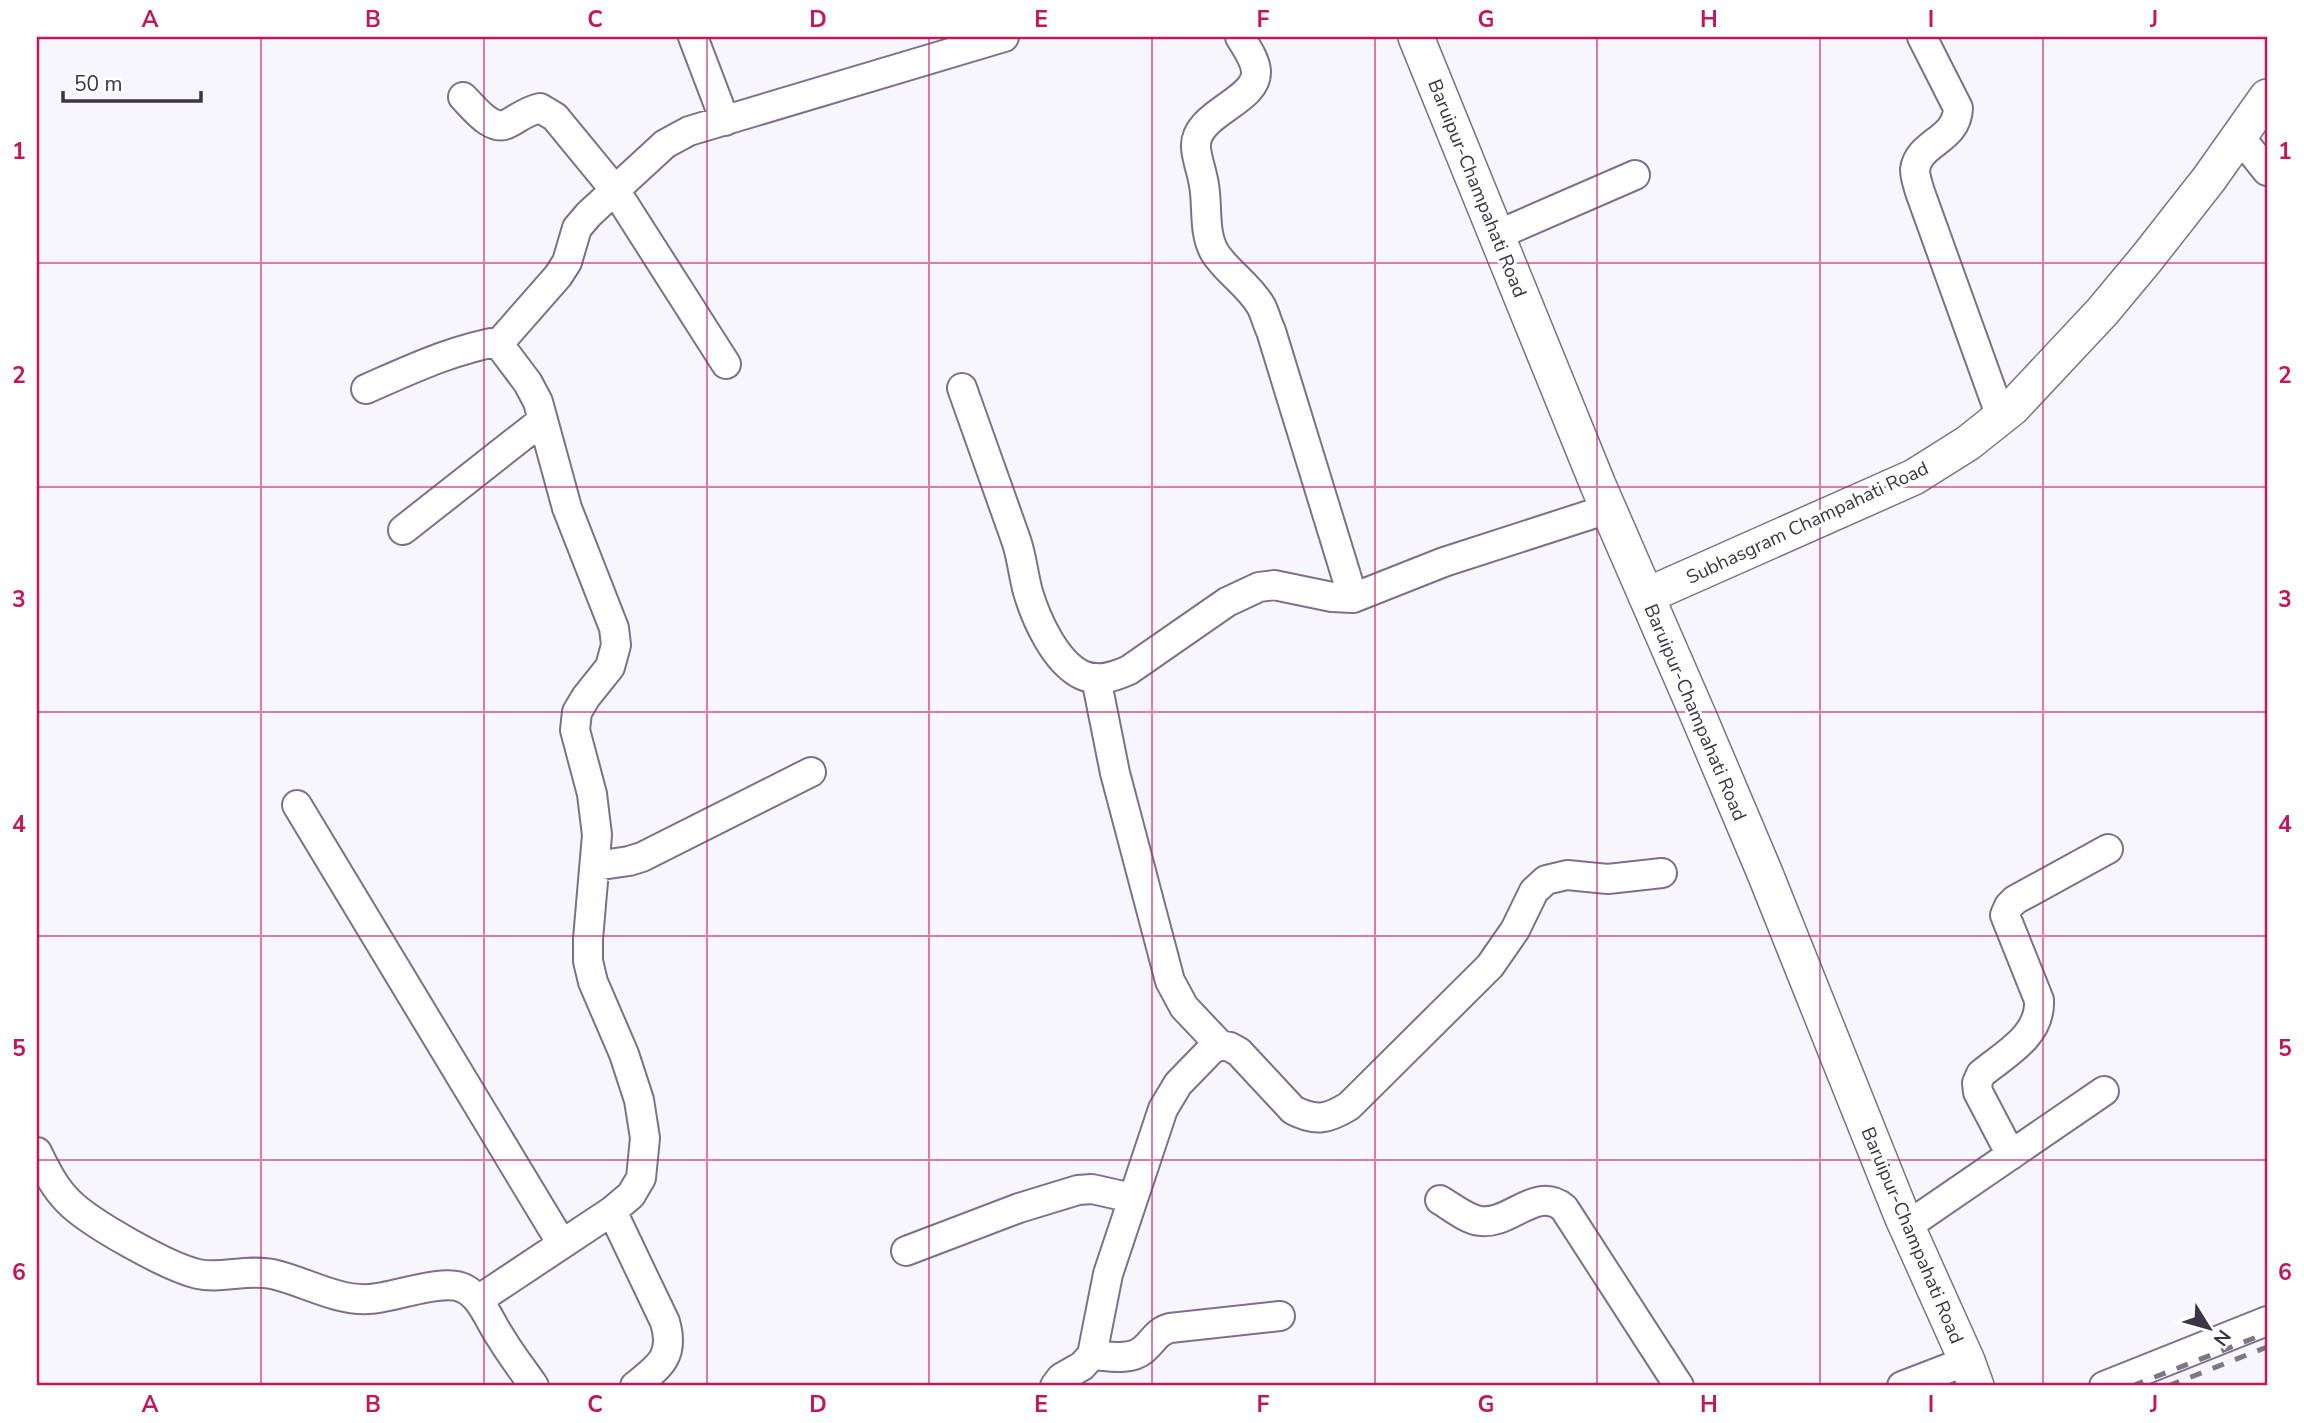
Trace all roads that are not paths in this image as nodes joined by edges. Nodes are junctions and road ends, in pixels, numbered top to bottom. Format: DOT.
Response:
graph roads {
  1 [pos="693,37"];
  2 [pos="1004,37"];
  3 [pos="1240,37"];
  4 [pos="1416,37"];
  5 [pos="1922,37"];
  6 [pos="2267,96"];
  7 [pos="463,97"];
  8 [pos="725,121"];
  9 [pos="2239,136"];
  10 [pos="2267,171"];
  11 [pos="1635,175"];
  12 [pos="615,190"];
  13 [pos="1497,234"];
  14 [pos="501,341"];
  15 [pos="726,364"];
  16 [pos="962,388"];
  17 [pos="366,389"];
  18 [pos="2001,417"];
  19 [pos="543,420"];
  20 [pos="1608,509"];
  21 [pos="403,530"];
  22 [pos="1646,596"];
  23 [pos="1353,598"];
  24 [pos="1096,678"];
  25 [pos="811,772"];
  26 [pos="297,804"];
  27 [pos="2108,849"];
  28 [pos="596,866"];
  29 [pos="1662,873"];
  30 [pos="1220,1045"];
  31 [pos="2104,1091"];
  32 [pos="37,1152"];
  33 [pos="2011,1155"];
  34 [pos="1132,1198"];
  35 [pos="1440,1200"];
  36 [pos="612,1211"];
  37 [pos="1907,1226"];
  38 [pos="562,1244"];
  39 [pos="906,1251"];
  40 [pos="478,1300"];
  41 [pos="1280,1315"];
  42 [pos="2267,1321"];
  43 [pos="1092,1355"];
  44 [pos="1972,1374"];
  45 [pos="534,1386"];
  46 [pos="635,1386"];
  47 [pos="1055,1386"];
  48 [pos="1679,1386"];
  49 [pos="1902,1386"];
  50 [pos="2104,1386"];
  1 -- 8 [label="street"];
  2 -- 8 [label="street"];
  3 -- 23 [label="street"];
  4 -- 13 [label="main road, Baruipur-Champahati Road"];
  5 -- 18 [label="street"];
  6 -- 9 [label="main road, Subhasgram Champahati Road"];
  7 -- 12 [label="street"];
  8 -- 12 [label="street"];
  9 -- 10 [label="street"];
  9 -- 18 [label="main road, Subhasgram Champahati Road"];
  11 -- 13 [label="street"];
  12 -- 14 [label="street"];
  12 -- 15 [label="street"];
  13 -- 20 [label="main road, Baruipur-Champahati Road"];
  14 -- 17 [label="street"];
  14 -- 19 [label="street"];
  16 -- 24 [label="street"];
  18 -- 22 [label="main road, Subhasgram Champahati Road"];
  19 -- 21 [label="street"];
  19 -- 28 [label="street"];
  20 -- 22 [label="main road, Baruipur-Champahati Road"];
  20 -- 23 [label="street"];
  22 -- 37 [label="main road, Baruipur-Champahati Road"];
  23 -- 24 [label="street"];
  24 -- 30 [label="street"];
  25 -- 28 [label="street"];
  26 -- 38 [label="street"];
  27 -- 33 [label="street"];
  28 -- 36 [label="street"];
  29 -- 30 [label="street"];
  30 -- 34 [label="street"];
  31 -- 33 [label="street"];
  32 -- 40 [label="street"];
  33 -- 37 [label="street"];
  34 -- 39 [label="street"];
  34 -- 43 [label="street"];
  35 -- 48 [label="street"];
  36 -- 38 [label="street"];
  36 -- 46 [label="street"];
  37 -- 44 [label="main road, Baruipur-Champahati Road"];
  38 -- 40 [label="street"];
  40 -- 45 [label="street"];
  41 -- 43 [label="street"];
  42 -- 50 [label="street"];
  43 -- 47 [label="street"];
  44 -- 49 [label="street"];
}
